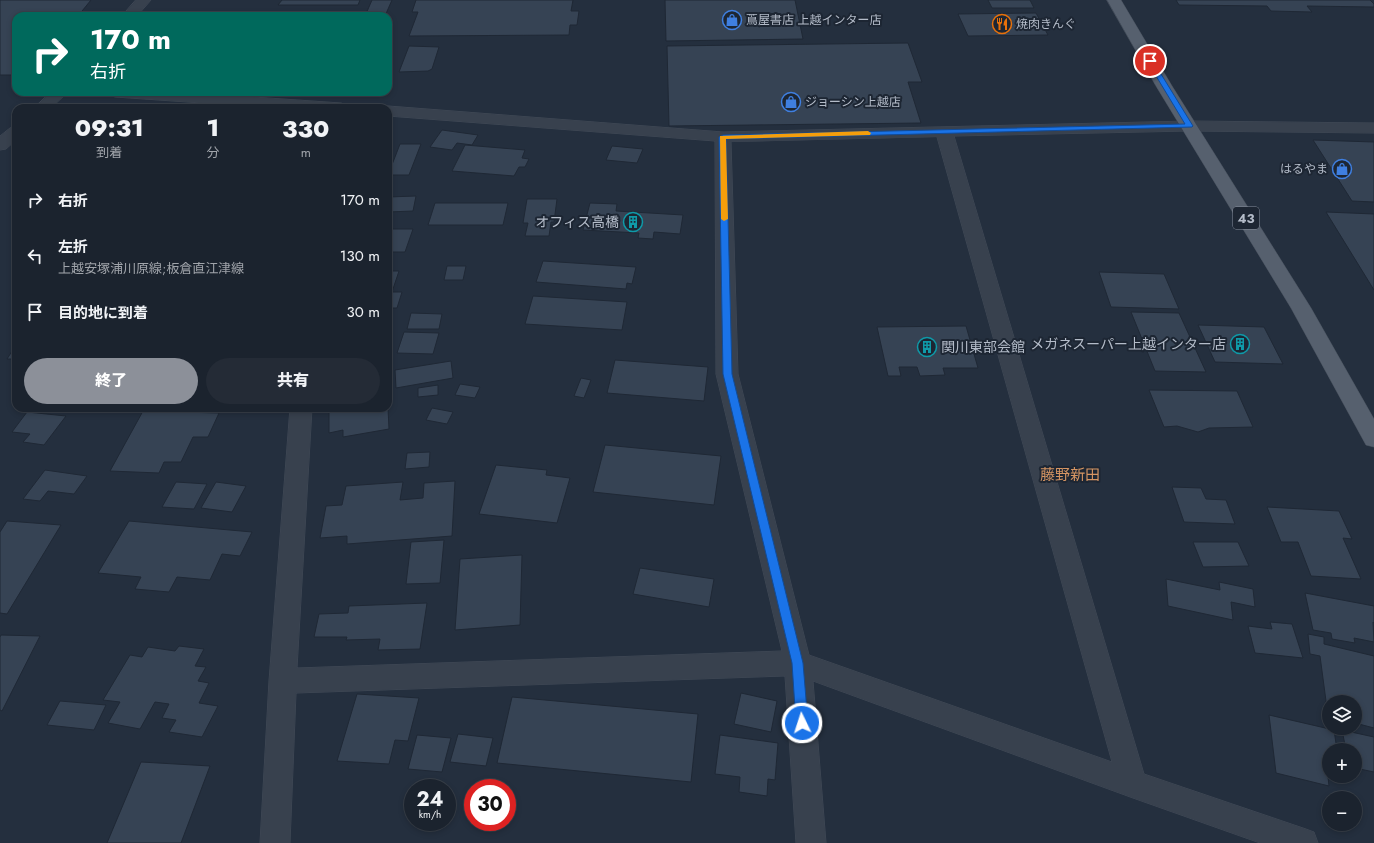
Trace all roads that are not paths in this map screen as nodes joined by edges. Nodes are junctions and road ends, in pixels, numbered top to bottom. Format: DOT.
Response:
graph roads {
  1 [pos="144,0"];
  2 [pos="1114,0"];
  3 [pos="133,12"];
  4 [pos="56,96"];
  5 [pos="120,96"];
  6 [pos="172,96"];
  7 [pos="46,104"];
  8 [pos="130,104"];
  9 [pos="284,104"];
  10 [pos="392,111"];
  11 [pos="1189,126"];
  12 [pos="1374,128"];
  13 [pos="944,131"];
  14 [pos="12,134"];
  15 [pos="723,137"];
  16 [pos="0,145"];
  17 [pos="301,412"];
  18 [pos="1374,439"];
  19 [pos="798,663"];
  20 [pos="283,681"];
  21 [pos="1133,784"];
  22 [pos="275,843"];
  23 [pos="811,843"];
  24 [pos="1303,843"];
  1 -- 3 [label="street"];
  2 -- 11 [label="main road, 43"];
  4 -- 7 [label="street"];
  5 -- 8 [label="street"];
  6 -- 9 [label="street"];
  10 -- 15 [label="street"];
  11 -- 12 [label="street"];
  11 -- 13 [label="street"];
  11 -- 18 [label="main road, 43"];
  13 -- 15 [label="street"];
  13 -- 21 [label="street"];
  14 -- 16 [label="street"];
  15 -- 19 [label="street"];
  17 -- 20 [label="street"];
  19 -- 20 [label="street"];
  19 -- 21 [label="street"];
  19 -- 23 [label="street"];
  20 -- 22 [label="street"];
  21 -- 24 [label="street"];
}
